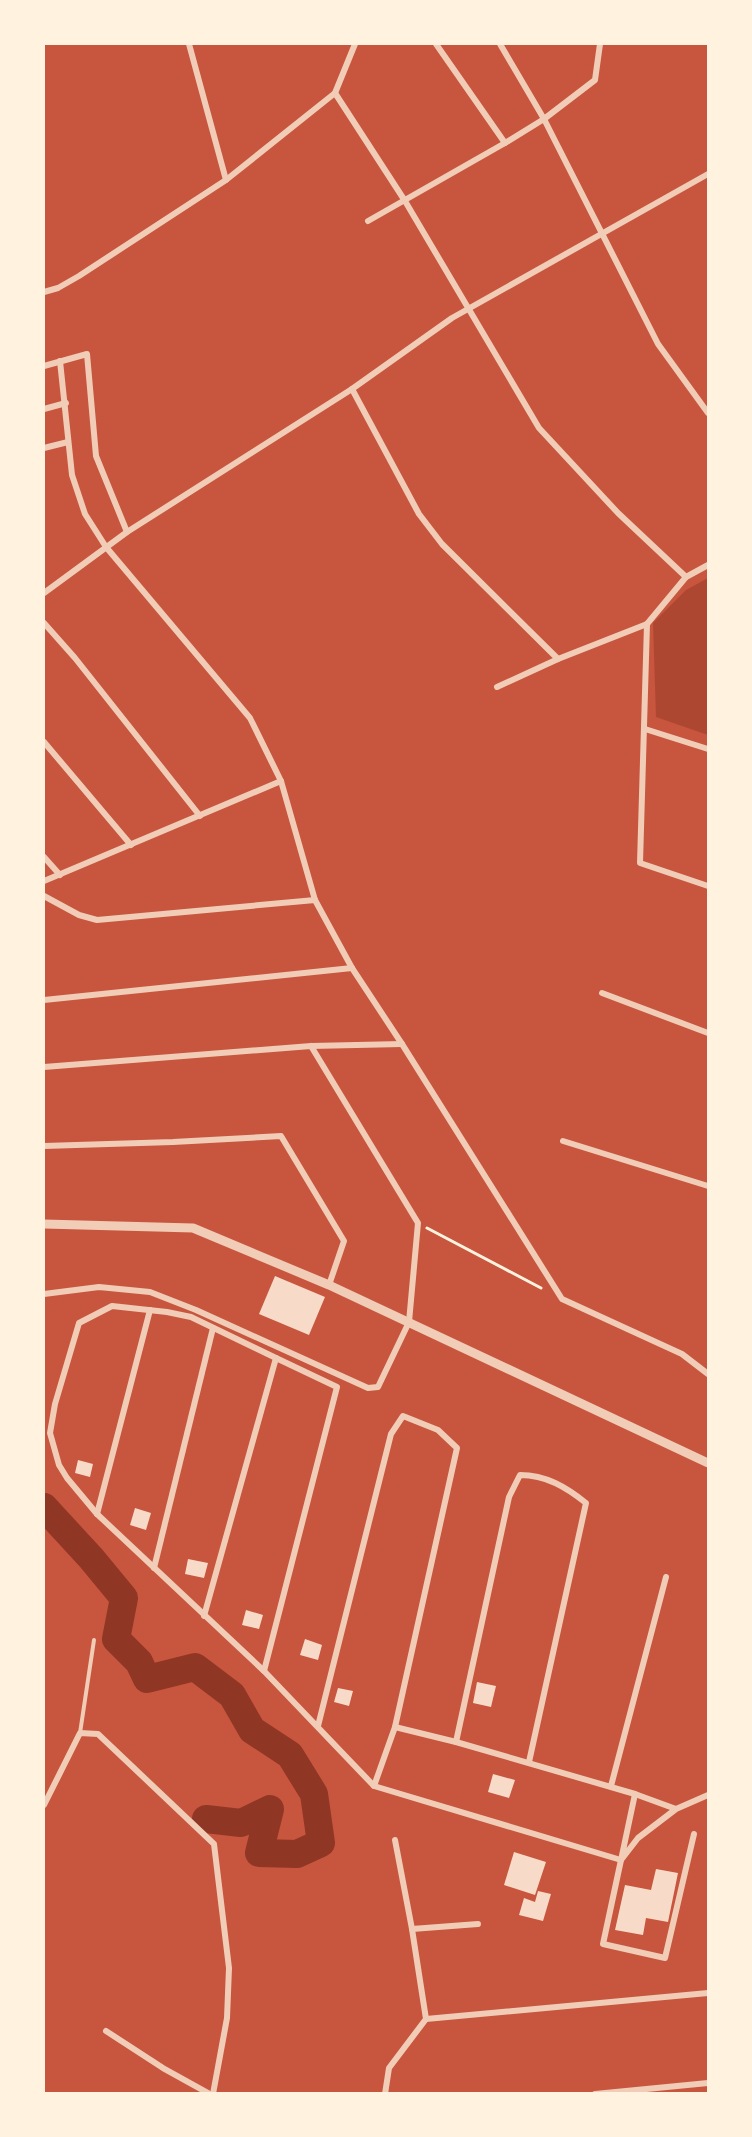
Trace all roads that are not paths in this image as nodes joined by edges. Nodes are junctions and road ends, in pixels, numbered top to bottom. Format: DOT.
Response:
graph roads {
  1 [pos="189,44"];
  2 [pos="355,44"];
  3 [pos="436,44"];
  4 [pos="500,44"];
  5 [pos="600,44"];
  6 [pos="335,93"];
  7 [pos="544,119"];
  8 [pos="505,143"];
  9 [pos="708,174"];
  10 [pos="226,180"];
  11 [pos="405,201"];
  12 [pos="368,221"];
  13 [pos="601,233"];
  14 [pos="44,292"];
  15 [pos="469,308"];
  16 [pos="60,361"];
  17 [pos="44,366"];
  18 [pos="352,389"];
  19 [pos="66,403"];
  20 [pos="44,408"];
  21 [pos="708,413"];
  22 [pos="68,442"];
  23 [pos="44,448"];
  24 [pos="127,532"];
  25 [pos="106,547"];
  26 [pos="708,566"];
  27 [pos="686,577"];
  28 [pos="44,590"];
  29 [pos="44,623"];
  30 [pos="647,624"];
  31 [pos="558,659"];
  32 [pos="497,687"];
  33 [pos="645,729"];
  34 [pos="44,742"];
  35 [pos="708,749"];
  36 [pos="281,781"];
  37 [pos="200,816"];
  38 [pos="131,844"];
  39 [pos="44,857"];
  40 [pos="60,875"];
  41 [pos="44,881"];
  42 [pos="708,886"];
  43 [pos="44,896"];
  44 [pos="315,900"];
  45 [pos="352,968"];
  46 [pos="602,993"];
  47 [pos="44,1000"];
  48 [pos="708,1033"];
  49 [pos="402,1044"];
  50 [pos="311,1046"];
  51 [pos="44,1067"];
  52 [pos="563,1141"];
  53 [pos="44,1146"];
  54 [pos="708,1186"];
  55 [pos="44,1224"];
  56 [pos="329,1285"];
  57 [pos="44,1294"];
  58 [pos="150,1310"];
  59 [pos="409,1322"];
  60 [pos="213,1328"];
  61 [pos="276,1358"];
  62 [pos="708,1374"];
  63 [pos="708,1463"];
  64 [pos="97,1514"];
  65 [pos="154,1568"];
  66 [pos="666,1577"];
  67 [pos="204,1616"];
  68 [pos="93,1640"];
  69 [pos="264,1671"];
  70 [pos="318,1726"];
  71 [pos="394,1727"];
  72 [pos="80,1733"];
  73 [pos="456,1742"];
  74 [pos="529,1762"];
  75 [pos="374,1786"];
  76 [pos="611,1786"];
  77 [pos="636,1794"];
  78 [pos="708,1795"];
  79 [pos="44,1805"];
  80 [pos="676,1809"];
  81 [pos="694,1834"];
  82 [pos="395,1840"];
  83 [pos="621,1860"];
  84 [pos="478,1924"];
  85 [pos="412,1929"];
  86 [pos="708,1993"];
  87 [pos="426,2019"];
  88 [pos="106,2031"];
  89 [pos="708,2083"];
  90 [pos="212,2094"];
  91 [pos="385,2094"];
  92 [pos="595,2094"];
  1 -- 10 [label="street"];
  2 -- 6 [label="street"];
  3 -- 8 [label="street"];
  4 -- 7 [label="street"];
  5 -- 7 [label="street"];
  6 -- 10 [label="street"];
  6 -- 11 [label="street"];
  7 -- 8 [label="street"];
  7 -- 13 [label="street"];
  8 -- 11 [label="street"];
  9 -- 13 [label="street"];
  10 -- 14 [label="street"];
  11 -- 12 [label="street"];
  11 -- 15 [label="street"];
  13 -- 15 [label="street"];
  13 -- 21 [label="street"];
  15 -- 18 [label="street"];
  15 -- 27 [label="street"];
  16 -- 17 [label="street"];
  16 -- 19 [label="street"];
  16 -- 24 [label="street"];
  18 -- 24 [label="street"];
  18 -- 31 [label="street"];
  19 -- 20 [label="street"];
  19 -- 22 [label="street"];
  22 -- 23 [label="street"];
  22 -- 25 [label="street"];
  24 -- 25 [label="street"];
  25 -- 28 [label="street"];
  25 -- 36 [label="street"];
  26 -- 27 [label="street"];
  27 -- 30 [label="street"];
  29 -- 37 [label="street"];
  30 -- 31 [label="street"];
  30 -- 33 [label="street"];
  31 -- 32 [label="street"];
  33 -- 35 [label="street"];
  33 -- 42 [label="street"];
  34 -- 38 [label="street"];
  36 -- 37 [label="street"];
  36 -- 44 [label="street"];
  37 -- 38 [label="street"];
  38 -- 40 [label="street"];
  39 -- 40 [label="street"];
  40 -- 41 [label="street"];
  43 -- 44 [label="street"];
  44 -- 45 [label="street"];
  45 -- 47 [label="street"];
  45 -- 49 [label="street"];
  46 -- 48 [label="street"];
  49 -- 50 [label="street"];
  49 -- 62 [label="street"];
  50 -- 51 [label="street"];
  50 -- 59 [label="street"];
  52 -- 54 [label="street"];
  53 -- 56 [label="street"];
  55 -- 56 [label="street"];
  56 -- 59 [label="street"];
  57 -- 59 [label="street"];
  58 -- 60 [label="street"];
  58 -- 64 [label="street"];
  58 -- 64 [label="street"];
  59 -- 63 [label="street"];
  60 -- 61 [label="street"];
  60 -- 65 [label="street"];
  61 -- 67 [label="street"];
  61 -- 69 [label="street"];
  64 -- 65 [label="street"];
  65 -- 67 [label="street"];
  66 -- 76 [label="street"];
  67 -- 69 [label="street"];
  68 -- 72 [label="lane"];
  69 -- 70 [label="street"];
  70 -- 71 [label="street"];
  70 -- 75 [label="street"];
  71 -- 73 [label="street"];
  71 -- 75 [label="street"];
  72 -- 79 [label="street"];
  72 -- 90 [label="street"];
  73 -- 74 [label="street"];
  73 -- 74 [label="street"];
  74 -- 76 [label="street"];
  75 -- 83 [label="street"];
  76 -- 77 [label="street"];
  77 -- 80 [label="street"];
  77 -- 83 [label="street"];
  78 -- 80 [label="street"];
  80 -- 83 [label="street"];
  81 -- 83 [label="street"];
  82 -- 85 [label="street"];
  84 -- 85 [label="street"];
  85 -- 87 [label="street"];
  86 -- 87 [label="street"];
  87 -- 91 [label="street"];
  88 -- 90 [label="street"];
  89 -- 92 [label="street"];
}
